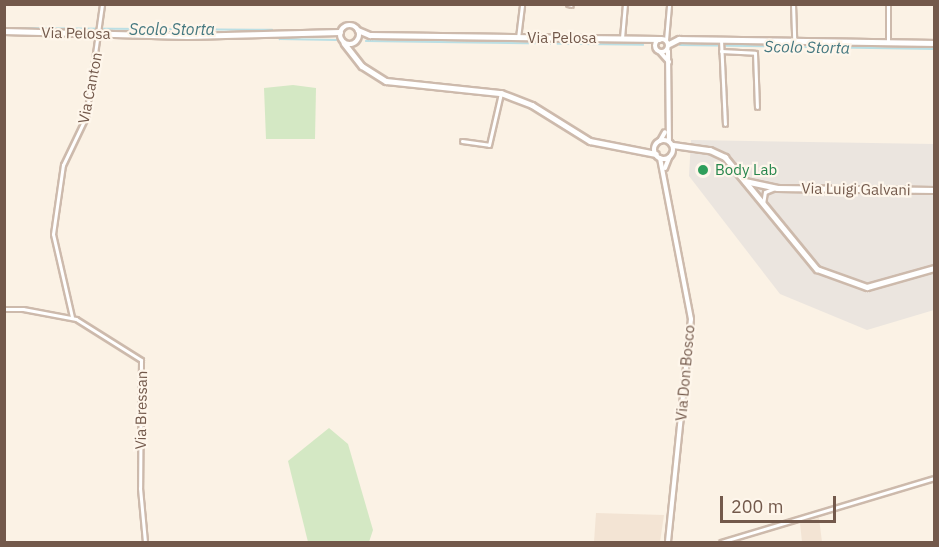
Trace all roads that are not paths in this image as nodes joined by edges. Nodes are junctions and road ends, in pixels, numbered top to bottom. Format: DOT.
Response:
graph roads {
  1 [pos="102,4"];
  2 [pos="522,4"];
  3 [pos="625,4"];
  4 [pos="669,4"];
  5 [pos="793,4"];
  6 [pos="888,4"];
  7 [pos="358,30"];
  8 [pos="101,31"];
  9 [pos="4,32"];
  10 [pos="340,32"];
  11 [pos="669,32"];
  12 [pos="328,34"];
  13 [pos="370,35"];
  14 [pos="518,38"];
  15 [pos="622,38"];
  16 [pos="647,39"];
  17 [pos="659,39"];
  18 [pos="679,39"];
  19 [pos="342,41"];
  20 [pos="357,41"];
  21 [pos="794,41"];
  22 [pos="668,42"];
  23 [pos="888,42"];
  24 [pos="934,43"];
  25 [pos="655,46"];
  26 [pos="721,46"];
  27 [pos="668,51"];
  28 [pos="661,53"];
  29 [pos="357,60"];
  30 [pos="669,63"];
  31 [pos="501,93"];
  32 [pos="757,107"];
  33 [pos="725,124"];
  34 [pos="666,131"];
  35 [pos="462,141"];
  36 [pos="660,141"];
  37 [pos="671,143"];
  38 [pos="656,146"];
  39 [pos="646,149"];
  40 [pos="687,149"];
  41 [pos="673,153"];
  42 [pos="658,156"];
  43 [pos="669,158"];
  44 [pos="665,169"];
  45 [pos="745,181"];
  46 [pos="777,188"];
  47 [pos="934,190"];
  48 [pos="764,206"];
  49 [pos="934,268"];
  50 [pos="4,309"];
  51 [pos="72,317"];
  52 [pos="934,478"];
  53 [pos="145,543"];
  54 [pos="668,543"];
  55 [pos="721,543"];
  1 -- 8 [label="street, Via Canton"];
  2 -- 14 [label="street"];
  3 -- 15 [label="street"];
  4 -- 11 [label="street"];
  5 -- 21 [label="street"];
  6 -- 23 [label="street"];
  7 -- 10 [label="main road, Via Pelosa"];
  7 -- 13 [label="main road, Via Pelosa"];
  7 -- 20 [label="main road"];
  8 -- 9 [label="main road, Via Pelosa"];
  8 -- 12 [label="main road, Via Pelosa"];
  8 -- 51 [label="street, Via Canton"];
  10 -- 12 [label="main road, Via Pelosa"];
  10 -- 19 [label="main road"];
  11 -- 18 [label="street"];
  11 -- 22 [label="street"];
  12 -- 19 [label="main road, Via Pelosa"];
  13 -- 14 [label="main road, Via Pelosa"];
  13 -- 20 [label="main road, Via Pelosa"];
  14 -- 15 [label="main road, Via Pelosa"];
  15 -- 16 [label="main road, Via Pelosa"];
  16 -- 17 [label="main road, Via Pelosa"];
  16 -- 25 [label="main road"];
  17 -- 22 [label="main road"];
  17 -- 25 [label="main road"];
  18 -- 22 [label="main road"];
  18 -- 26 [label="main road"];
  19 -- 20 [label="main road, Via Pelosa"];
  19 -- 29 [label="main road"];
  20 -- 29 [label="main road"];
  21 -- 23 [label="main road"];
  21 -- 26 [label="main road"];
  22 -- 27 [label="main road"];
  23 -- 24 [label="main road"];
  25 -- 28 [label="main road"];
  26 -- 32 [label="street"];
  26 -- 33 [label="street"];
  27 -- 28 [label="main road"];
  27 -- 30 [label="street"];
  28 -- 30 [label="street"];
  29 -- 31 [label="main road"];
  30 -- 34 [label="street"];
  31 -- 35 [label="street"];
  31 -- 39 [label="main road"];
  34 -- 36 [label="street"];
  34 -- 37 [label="street"];
  36 -- 37 [label="main road"];
  36 -- 38 [label="main road"];
  37 -- 40 [label="main road"];
  37 -- 41 [label="main road"];
  38 -- 39 [label="main road"];
  38 -- 42 [label="main road, Via Don Bosco"];
  39 -- 42 [label="main road"];
  40 -- 41 [label="main road"];
  40 -- 45 [label="main road"];
  41 -- 43 [label="main road, Via Don Bosco"];
  42 -- 43 [label="main road"];
  42 -- 44 [label="street, Via Don Bosco"];
  43 -- 44 [label="street, Via Don Bosco"];
  44 -- 54 [label="street, Via Don Bosco"];
  45 -- 46 [label="main road, Via Luigi Galvani"];
  45 -- 48 [label="main road"];
  46 -- 47 [label="main road, Via Luigi Galvani"];
  46 -- 48 [label="street"];
  48 -- 49 [label="main road"];
  50 -- 51 [label="street"];
  51 -- 53 [label="street, Via Bressan"];
  52 -- 55 [label="street"];
}
